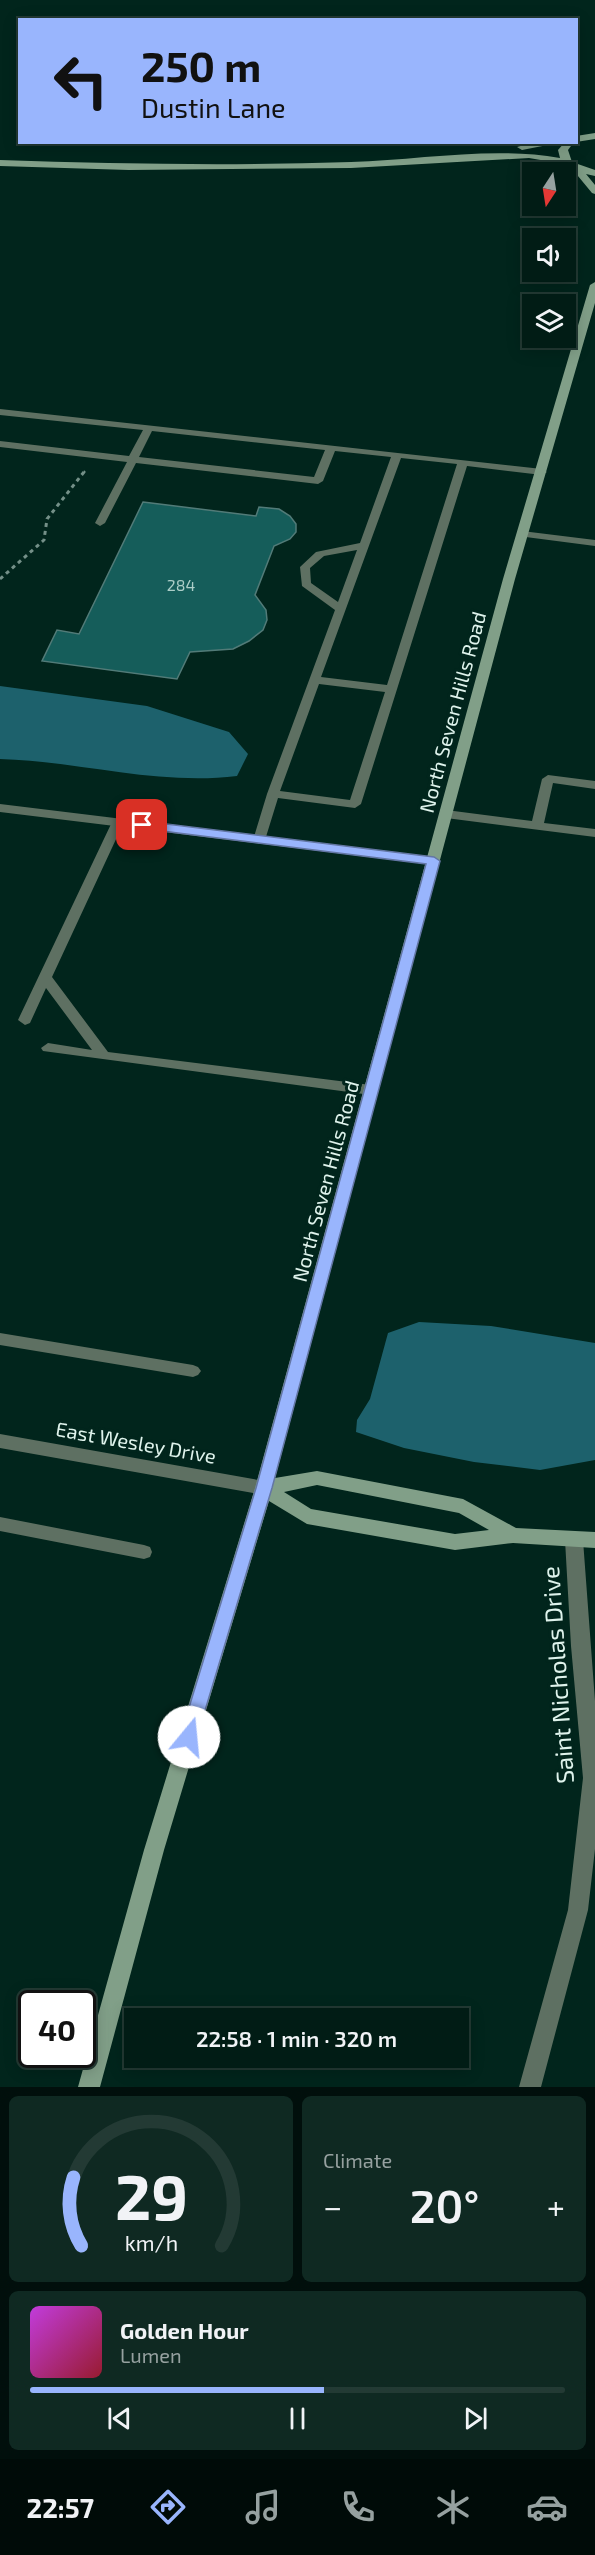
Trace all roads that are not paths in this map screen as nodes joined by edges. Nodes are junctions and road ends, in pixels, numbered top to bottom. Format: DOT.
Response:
graph roads {
  1 [pos="538,144"];
  2 [pos="568,144"];
  3 [pos="403,162"];
  4 [pos="567,162"];
  5 [pos="0,163"];
  6 [pos="576,168"];
  7 [pos="595,173"];
  8 [pos="595,191"];
  9 [pos="595,285"];
  10 [pos="0,412"];
  11 [pos="149,428"];
  12 [pos="0,444"];
  13 [pos="331,448"];
  14 [pos="397,455"];
  15 [pos="133,459"];
  16 [pos="462,462"];
  17 [pos="542,472"];
  18 [pos="100,523"];
  19 [pos="522,534"];
  20 [pos="595,543"];
  21 [pos="364,545"];
  22 [pos="341,609"];
  23 [pos="315,680"];
  24 [pos="391,688"];
  25 [pos="595,785"];
  26 [pos="273,794"];
  27 [pos="0,808"];
  28 [pos="446,814"];
  29 [pos="118,822"];
  30 [pos="537,826"];
  31 [pos="595,833"];
  32 [pos="259,840"];
  33 [pos="434,861"];
  34 [pos="45,977"];
  35 [pos="25,1020"];
  36 [pos="48,1048"];
  37 [pos="104,1056"];
  38 [pos="371,1090"];
  39 [pos="0,1339"];
  40 [pos="193,1371"];
  41 [pos="0,1441"];
  42 [pos="264,1488"];
  43 [pos="0,1524"];
  44 [pos="513,1535"];
  45 [pos="574,1540"];
  46 [pos="595,1540"];
  47 [pos="144,1552"];
  48 [pos="89,2087"];
  49 [pos="530,2087"];
  1 -- 3 [label="street"];
  2 -- 4 [label="street"];
  3 -- 4 [label="street"];
  3 -- 5 [label="street"];
  6 -- 7 [label="street"];
  6 -- 8 [label="street"];
  9 -- 17 [label="street, North Seven Hills Road"];
  10 -- 11 [label="lane"];
  11 -- 13 [label="lane"];
  11 -- 15 [label="lane"];
  12 -- 15 [label="lane"];
  13 -- 14 [label="lane"];
  13 -- 15 [label="lane"];
  14 -- 16 [label="lane"];
  14 -- 21 [label="lane"];
  15 -- 18 [label="lane"];
  16 -- 17 [label="lane"];
  16 -- 24 [label="lane"];
  17 -- 19 [label="street, North Seven Hills Road"];
  19 -- 20 [label="lane"];
  19 -- 28 [label="street, North Seven Hills Road"];
  21 -- 22 [label="lane"];
  21 -- 22 [label="lane"];
  22 -- 23 [label="lane"];
  23 -- 24 [label="lane"];
  23 -- 26 [label="lane"];
  24 -- 26 [label="lane"];
  25 -- 30 [label="lane"];
  26 -- 32 [label="lane"];
  27 -- 29 [label="street"];
  28 -- 30 [label="lane"];
  28 -- 33 [label="street, North Seven Hills Road"];
  29 -- 32 [label="street"];
  29 -- 34 [label="lane"];
  30 -- 31 [label="lane"];
  32 -- 33 [label="street"];
  33 -- 38 [label="street, North Seven Hills Road"];
  34 -- 35 [label="lane"];
  34 -- 37 [label="lane"];
  36 -- 37 [label="lane"];
  37 -- 38 [label="lane"];
  38 -- 42 [label="street, North Seven Hills Road"];
  39 -- 40 [label="lane"];
  41 -- 42 [label="street, East Wesley Drive"];
  42 -- 44 [label="street, East Wesley Drive"];
  42 -- 44 [label="street, East Wesley Drive"];
  42 -- 48 [label="street, North Seven Hills Road"];
  43 -- 47 [label="lane"];
  44 -- 45 [label="street, East Wesley Drive"];
  45 -- 46 [label="street, East Wesley Drive"];
  45 -- 49 [label="street, Saint Nicholas Drive"];
}
